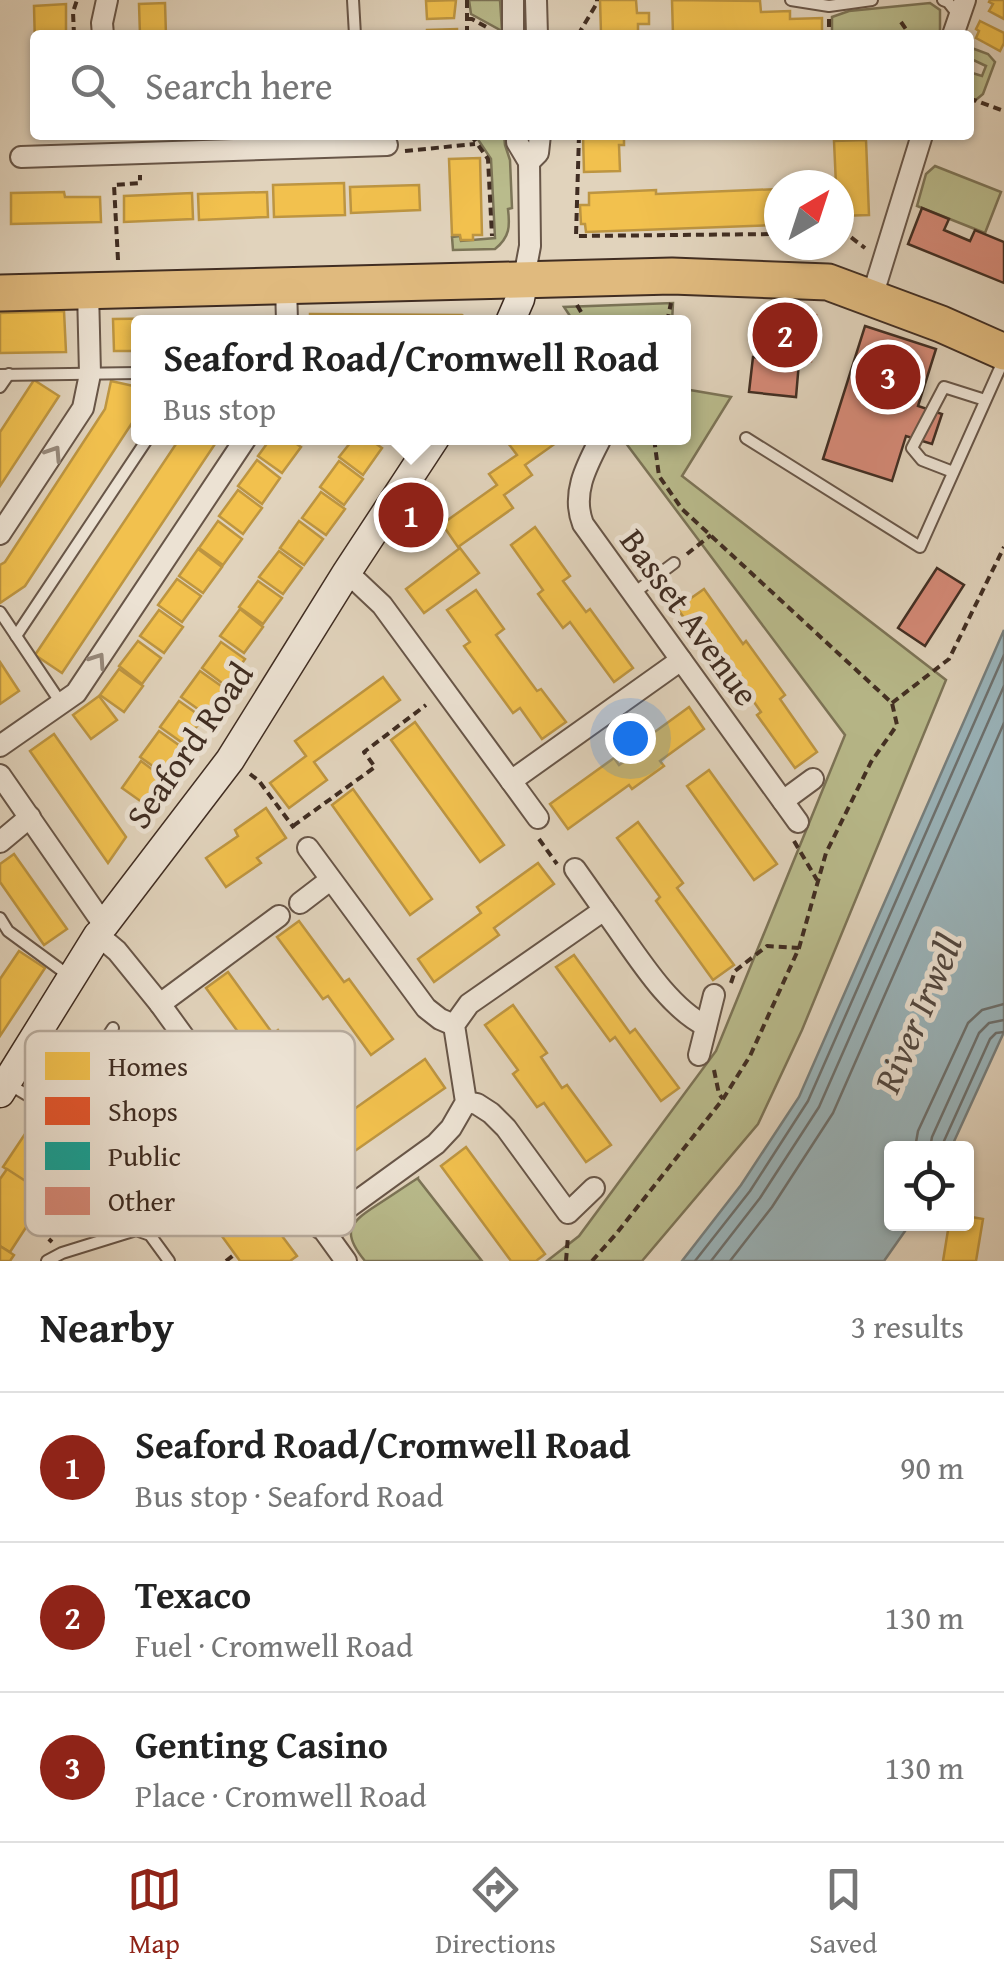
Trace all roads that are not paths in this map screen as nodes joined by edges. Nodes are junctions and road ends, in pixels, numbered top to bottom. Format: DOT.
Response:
graph roads {
  1 [pos="108,0"];
  2 [pos="353,0"];
  3 [pos="513,0"];
  4 [pos="536,0"];
  5 [pos="790,0"];
  6 [pos="872,0"];
  7 [pos="943,0"];
  8 [pos="959,17"];
  9 [pos="103,30"];
  10 [pos="355,30"];
  11 [pos="513,30"];
  12 [pos="537,30"];
  13 [pos="358,140"];
  14 [pos="517,140"];
  15 [pos="539,140"];
  16 [pos="920,140"];
  17 [pos="107,144"];
  18 [pos="387,145"];
  19 [pos="21,156"];
  20 [pos="529,162"];
  21 [pos="524,278"];
  22 [pos="286,285"];
  23 [pos="104,290"];
  24 [pos="0,292"];
  25 [pos="872,297"];
  26 [pos="288,315"];
  27 [pos="513,315"];
  28 [pos="1004,355"];
  29 [pos="131,373"];
  30 [pos="90,374"];
  31 [pos="4,375"];
  32 [pos="0,388"];
  33 [pos="986,400"];
  34 [pos="746,438"];
  35 [pos="143,445"];
  36 [pos="241,445"];
  37 [pos="430,445"];
  38 [pos="598,445"];
  39 [pos="954,472"];
  40 [pos="0,534"];
  41 [pos="674,563"];
  42 [pos="347,572"];
  43 [pos="634,593"];
  44 [pos="0,612"];
  45 [pos="16,636"];
  46 [pos="682,660"];
  47 [pos="62,704"];
  48 [pos="0,746"];
  49 [pos="0,775"];
  50 [pos="814,779"];
  51 [pos="511,780"];
  52 [pos="783,802"];
  53 [pos="30,818"];
  54 [pos="538,818"];
  55 [pos="798,822"];
  56 [pos="0,842"];
  57 [pos="308,848"];
  58 [pos="575,870"];
  59 [pos="330,880"];
  60 [pos="300,903"];
  61 [pos="604,910"];
  62 [pos="279,916"];
  63 [pos="0,918"];
  64 [pos="101,930"];
  65 [pos="8,931"];
  66 [pos="0,942"];
  67 [pos="71,978"];
  68 [pos="160,1004"];
  69 [pos="454,1026"];
  70 [pos="113,1028"];
  71 [pos="38,1031"];
  72 [pos="111,1031"];
  73 [pos="179,1031"];
  74 [pos="25,1052"];
  75 [pos="699,1055"];
  76 [pos="3,1088"];
  77 [pos="466,1102"];
  78 [pos="594,1188"];
  79 [pos="355,1203"];
  80 [pos="116,1236"];
  81 [pos="151,1236"];
  82 [pos="326,1236"];
  83 [pos="49,1260"];
  84 [pos="170,1261"];
  85 [pos="346,1261"];
  1 -- 9 [label="street"];
  2 -- 10 [label="lane"];
  3 -- 11 [label="street"];
  4 -- 12 [label="street"];
  5 -- 6 [label="lane"];
  7 -- 8 [label="lane"];
  13 -- 17 [label="street"];
  13 -- 18 [label="street"];
  14 -- 20 [label="street"];
  15 -- 20 [label="street"];
  16 -- 25 [label="street"];
  17 -- 19 [label="street"];
  20 -- 21 [label="street"];
  21 -- 22 [label="highway"];
  21 -- 25 [label="highway"];
  21 -- 27 [label="street"];
  22 -- 23 [label="highway"];
  22 -- 26 [label="street"];
  23 -- 24 [label="highway"];
  23 -- 30 [label="street"];
  25 -- 28 [label="highway"];
  28 -- 33 [label="lane"];
  29 -- 30 [label="lane"];
  30 -- 31 [label="lane"];
  40 -- 30 [label="street, one-way"];
  31 -- 32 [label="lane"];
  33 -- 39 [label="lane"];
  33 -- 39 [label="lane"];
  34 -- 39 [label="lane"];
  35 -- 45 [label="lane"];
  47 -- 36 [label="street, one-way"];
  37 -- 42 [label="street, Seaford Road"];
  38 -- 43 [label="street, Basset Avenue"];
  41 -- 43 [label="lane"];
  42 -- 51 [label="street"];
  42 -- 64 [label="street, Seaford Road"];
  43 -- 46 [label="street, Basset Avenue"];
  44 -- 45 [label="lane"];
  45 -- 47 [label="lane"];
  46 -- 51 [label="street"];
  46 -- 52 [label="street, Basset Avenue"];
  47 -- 48 [label="street"];
  49 -- 53 [label="street"];
  50 -- 52 [label="street"];
  51 -- 54 [label="street"];
  52 -- 55 [label="street, Basset Avenue"];
  53 -- 56 [label="street"];
  53 -- 64 [label="street"];
  57 -- 59 [label="street"];
  58 -- 61 [label="street"];
  59 -- 60 [label="street"];
  59 -- 69 [label="street"];
  61 -- 69 [label="street"];
  61 -- 75 [label="street"];
  62 -- 68 [label="street"];
  63 -- 65 [label="lane"];
  64 -- 67 [label="street, Seaford Road"];
  64 -- 68 [label="street"];
  65 -- 66 [label="lane"];
  65 -- 67 [label="lane"];
  67 -- 71 [label="street, Seaford Road"];
  68 -- 73 [label="street"];
  69 -- 77 [label="street"];
  70 -- 72 [label="lane"];
  74 -- 76 [label="street, Seaford Road"];
  77 -- 78 [label="street"];
  77 -- 79 [label="street"];
  80 -- 83 [label="lane"];
  81 -- 84 [label="lane"];
  82 -- 85 [label="street"];
}
